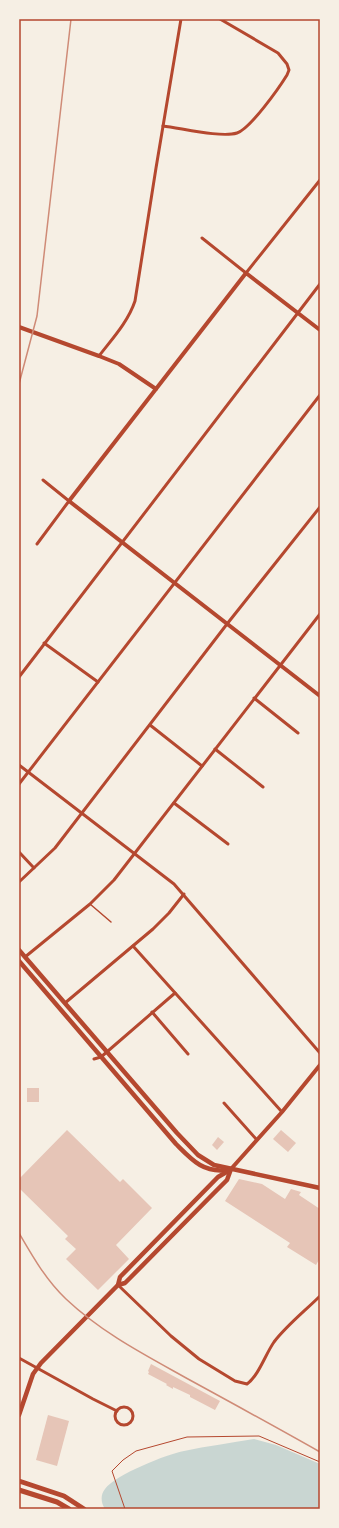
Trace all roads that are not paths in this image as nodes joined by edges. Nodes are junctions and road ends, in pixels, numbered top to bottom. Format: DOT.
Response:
graph roads {
  1 [pos="182,19"];
  2 [pos="220,19"];
  3 [pos="163,126"];
  4 [pos="320,180"];
  5 [pos="202,238"];
  6 [pos="246,273"];
  7 [pos="320,284"];
  8 [pos="298,313"];
  9 [pos="19,327"];
  10 [pos="320,330"];
  11 [pos="99,356"];
  12 [pos="156,389"];
  13 [pos="320,395"];
  14 [pos="43,480"];
  15 [pos="70,501"];
  16 [pos="320,507"];
  17 [pos="122,543"];
  18 [pos="37,544"];
  19 [pos="175,584"];
  20 [pos="320,614"];
  21 [pos="227,624"];
  22 [pos="44,643"];
  23 [pos="280,665"];
  24 [pos="19,677"];
  25 [pos="98,682"];
  26 [pos="320,696"];
  27 [pos="254,698"];
  28 [pos="150,725"];
  29 [pos="298,733"];
  30 [pos="215,749"];
  31 [pos="19,765"];
  32 [pos="202,766"];
  33 [pos="28,772"];
  34 [pos="19,784"];
  35 [pos="263,788"];
  36 [pos="174,802"];
  37 [pos="82,813"];
  38 [pos="228,844"];
  39 [pos="19,852"];
  40 [pos="136,853"];
  41 [pos="34,868"];
  42 [pos="19,882"];
  43 [pos="184,894"];
  44 [pos="90,904"];
  45 [pos="111,922"];
  46 [pos="133,946"];
  47 [pos="19,950"];
  48 [pos="25,957"];
  49 [pos="19,962"];
  50 [pos="174,993"];
  51 [pos="65,1003"];
  52 [pos="152,1012"];
  53 [pos="107,1052"];
  54 [pos="320,1053"];
  55 [pos="188,1054"];
  56 [pos="101,1057"];
  57 [pos="94,1059"];
  58 [pos="320,1065"];
  59 [pos="224,1103"];
  60 [pos="282,1112"];
  61 [pos="257,1140"];
  62 [pos="231,1169"];
  63 [pos="320,1188"];
  64 [pos="118,1285"];
  65 [pos="320,1296"];
  66 [pos="19,1358"];
  67 [pos="37,1367"];
  68 [pos="117,1411"];
  69 [pos="19,1415"];
  70 [pos="19,1481"];
  71 [pos="19,1490"];
  72 [pos="70,1509"];
  73 [pos="84,1509"];
  1 -- 3 [label="street"];
  2 -- 3 [label="street"];
  3 -- 11 [label="street"];
  4 -- 6 [label="street"];
  5 -- 6 [label="street"];
  6 -- 8 [label="street"];
  6 -- 12 [label="street"];
  7 -- 8 [label="street"];
  8 -- 10 [label="street"];
  8 -- 17 [label="street"];
  9 -- 11 [label="street"];
  11 -- 12 [label="street"];
  12 -- 15 [label="street"];
  13 -- 19 [label="street"];
  14 -- 15 [label="street"];
  15 -- 17 [label="street"];
  15 -- 18 [label="street"];
  16 -- 21 [label="street"];
  17 -- 19 [label="street"];
  17 -- 22 [label="street"];
  19 -- 21 [label="street"];
  19 -- 25 [label="street"];
  20 -- 23 [label="street"];
  21 -- 23 [label="street"];
  21 -- 28 [label="street"];
  22 -- 24 [label="street"];
  22 -- 25 [label="street"];
  23 -- 26 [label="street"];
  23 -- 27 [label="street"];
  25 -- 33 [label="street"];
  27 -- 29 [label="street"];
  27 -- 30 [label="street"];
  28 -- 32 [label="street"];
  28 -- 37 [label="street"];
  30 -- 32 [label="street"];
  30 -- 35 [label="street"];
  31 -- 33 [label="street"];
  32 -- 36 [label="street"];
  33 -- 34 [label="street"];
  33 -- 37 [label="street"];
  36 -- 38 [label="street"];
  36 -- 40 [label="street"];
  37 -- 40 [label="street"];
  37 -- 41 [label="street"];
  39 -- 41 [label="street"];
  40 -- 43 [label="street"];
  40 -- 44 [label="street"];
  41 -- 42 [label="street"];
  43 -- 46 [label="street"];
  43 -- 54 [label="street"];
  44 -- 45 [label="lane"];
  44 -- 48 [label="street"];
  46 -- 50 [label="street"];
  46 -- 51 [label="street"];
  47 -- 48 [label="main road"];
  48 -- 51 [label="main road"];
  49 -- 56 [label="main road"];
  50 -- 52 [label="street"];
  50 -- 60 [label="street"];
  51 -- 53 [label="main road"];
  52 -- 53 [label="street"];
  52 -- 55 [label="street"];
  53 -- 56 [label="street"];
  53 -- 62 [label="main road"];
  56 -- 57 [label="street"];
  56 -- 62 [label="main road"];
  58 -- 60 [label="street"];
  59 -- 61 [label="street"];
  60 -- 61 [label="street"];
  61 -- 62 [label="street"];
  62 -- 63 [label="main road"];
  62 -- 64 [label="main road"];
  62 -- 64 [label="main road"];
  64 -- 65 [label="street"];
  64 -- 67 [label="main road"];
  66 -- 67 [label="street"];
  67 -- 68 [label="street"];
  67 -- 69 [label="main road"];
  68 -- 68 [label="street"];
  70 -- 73 [label="main road"];
  71 -- 72 [label="main road"];
}
